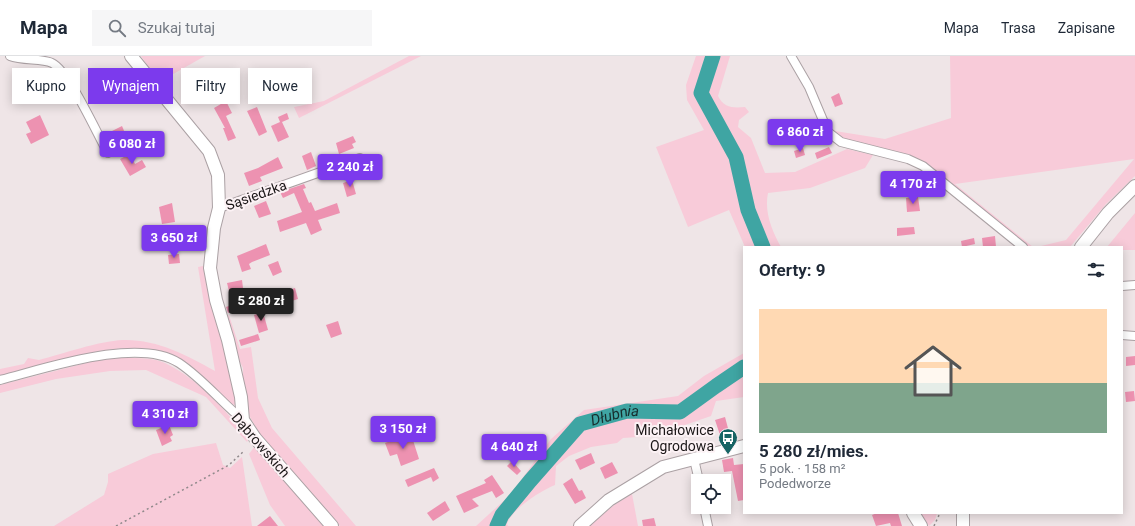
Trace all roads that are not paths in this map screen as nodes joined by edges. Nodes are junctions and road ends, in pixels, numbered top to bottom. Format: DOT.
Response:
graph roads {
  1 [pos="10,56"];
  2 [pos="131,56"];
  3 [pos="790,56"];
  4 [pos="108,153"];
  5 [pos="360,158"];
  6 [pos="1135,186"];
  7 [pos="219,208"];
  8 [pos="1022,246"];
  9 [pos="1082,246"];
  10 [pos="1135,285"];
  11 [pos="1123,286"];
  12 [pos="1123,335"];
  13 [pos="1135,336"];
  14 [pos="0,380"];
  15 [pos="243,420"];
  16 [pos="743,446"];
  17 [pos="694,459"];
  18 [pos="697,474"];
  19 [pos="705,514"];
  20 [pos="914,514"];
  21 [pos="963,514"];
  22 [pos="332,526"];
  23 [pos="580,526"];
  24 [pos="708,526"];
  25 [pos="921,526"];
  26 [pos="963,526"];
  1 -- 4 [label="street"];
  2 -- 7 [label="street"];
  3 -- 8 [label="street"];
  5 -- 7 [label="street, Sąsiedzka"];
  6 -- 9 [label="street"];
  7 -- 15 [label="street"];
  10 -- 11 [label="street"];
  12 -- 13 [label="street"];
  14 -- 15 [label="street, Dąbrowskich"];
  15 -- 22 [label="street, Dąbrowskich"];
  16 -- 17 [label="street"];
  17 -- 18 [label="street"];
  17 -- 23 [label="street"];
  19 -- 24 [label="street"];
  20 -- 25 [label="street"];
  21 -- 26 [label="street"];
}
